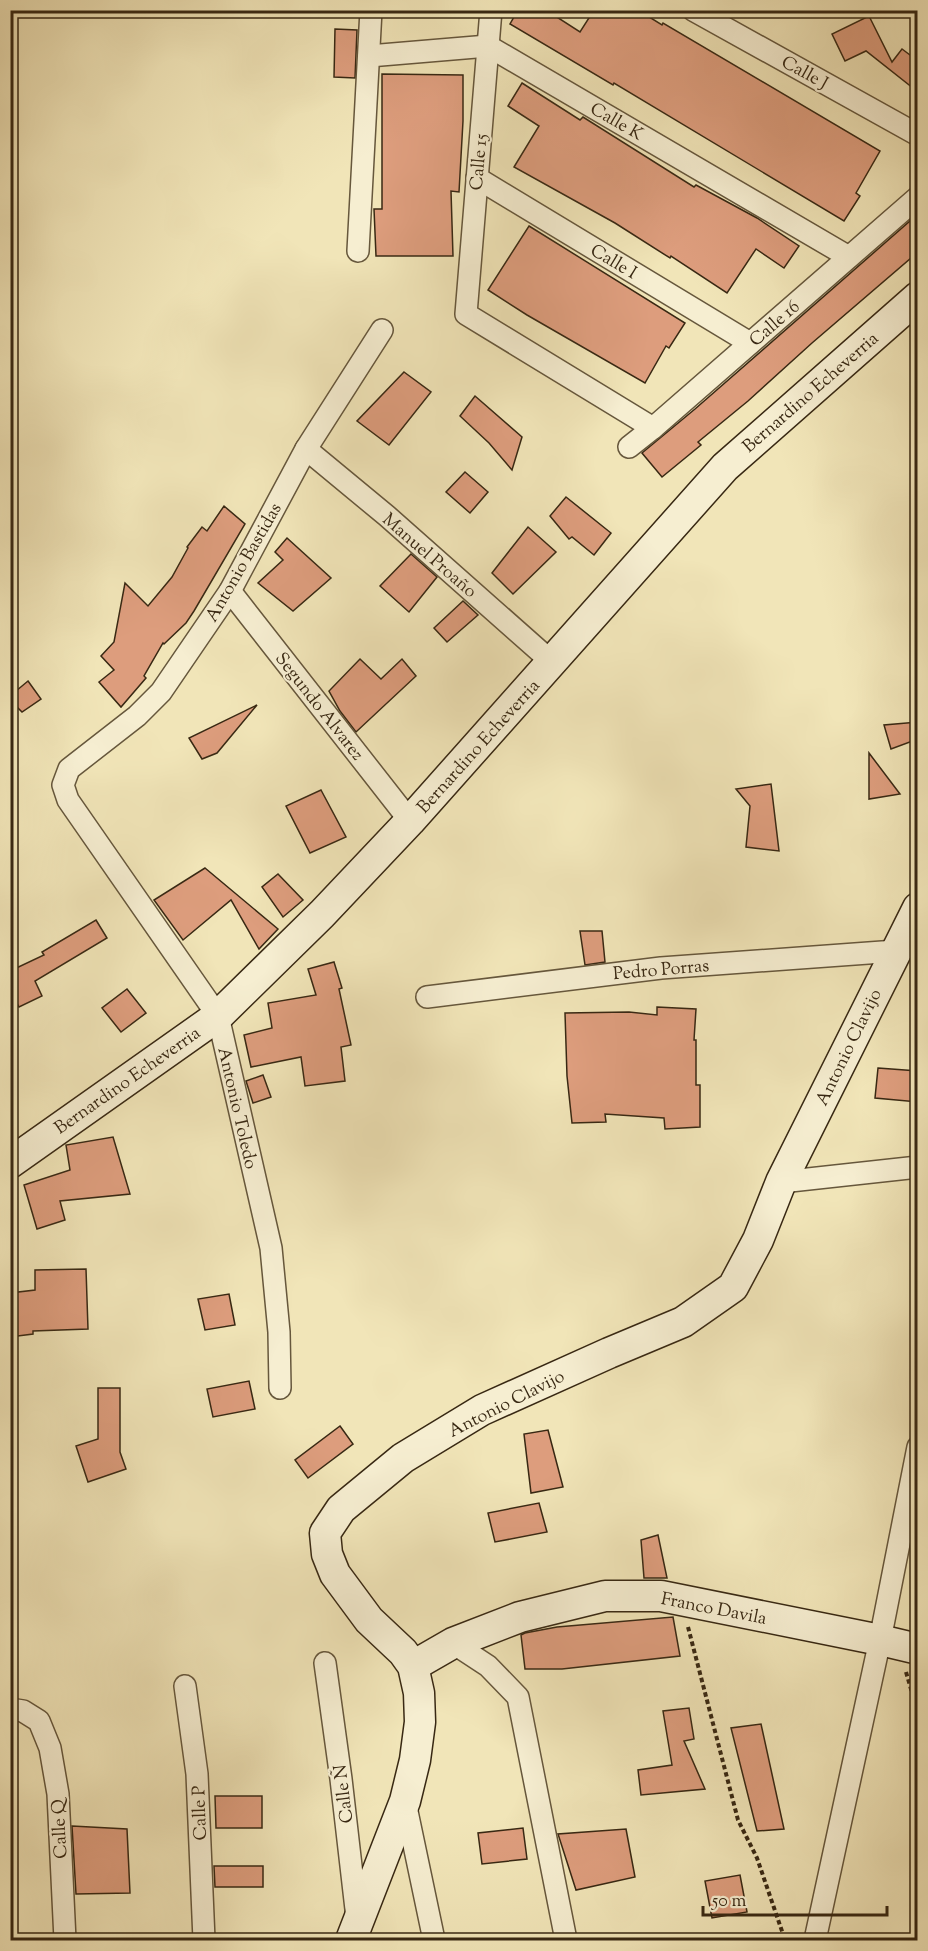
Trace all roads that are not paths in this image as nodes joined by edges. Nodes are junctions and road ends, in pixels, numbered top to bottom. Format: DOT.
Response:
graph roads {
  1 [pos="371,10"];
  2 [pos="491,10"];
  3 [pos="693,10"];
  4 [pos="488,46"];
  5 [pos="369,56"];
  6 [pos="918,135"];
  7 [pos="477,178"];
  8 [pos="918,197"];
  9 [pos="358,250"];
  10 [pos="849,257"];
  11 [pos="918,297"];
  12 [pos="382,330"];
  13 [pos="750,343"];
  14 [pos="653,428"];
  15 [pos="629,447"];
  16 [pos="306,449"];
  17 [pos="230,591"];
  18 [pos="553,663"];
  19 [pos="68,800"];
  20 [pos="410,822"];
  21 [pos="918,908"];
  22 [pos="896,951"];
  23 [pos="427,997"];
  24 [pos="218,1016"];
  25 [pos="10,1163"];
  26 [pos="918,1167"];
  27 [pos="781,1182"];
  28 [pos="280,1388"];
  29 [pos="918,1447"];
  30 [pos="453,1643"];
  31 [pos="899,1645"];
  32 [pos="325,1663"];
  33 [pos="413,1666"];
  34 [pos="185,1686"];
  35 [pos="10,1709"];
  36 [pos="405,1801"];
  37 [pos="354,1933"];
  38 [pos="65,1941"];
  39 [pos="204,1941"];
  40 [pos="434,1941"];
  41 [pos="566,1941"];
  42 [pos="815,1941"];
  1 -- 5 [label="street"];
  2 -- 4 [label="street, Calle 15"];
  3 -- 6 [label="street, Calle J"];
  4 -- 5 [label="street"];
  4 -- 7 [label="street, Calle 15"];
  4 -- 10 [label="street, Calle K"];
  5 -- 9 [label="street"];
  7 -- 13 [label="street, Calle I"];
  7 -- 14 [label="street, Calle 15"];
  8 -- 10 [label="street, Calle 16"];
  10 -- 13 [label="street, Calle 16"];
  11 -- 18 [label="street, Bernardino Echeverria"];
  12 -- 16 [label="street, Antonio Bastidas"];
  13 -- 14 [label="street, Calle 16"];
  14 -- 15 [label="street, Calle 16"];
  16 -- 17 [label="street, Antonio Bastidas"];
  16 -- 18 [label="street, Manuel Proaño"];
  17 -- 19 [label="street, Antonio Bastidas"];
  17 -- 20 [label="street, Segundo Alvarez"];
  18 -- 20 [label="street, Bernardino Echeverria"];
  19 -- 24 [label="street, Antonio Toledo"];
  20 -- 24 [label="street, Bernardino Echeverria"];
  21 -- 22 [label="street, Antonio Clavijo"];
  22 -- 23 [label="street, Pedro Porras"];
  22 -- 27 [label="street, Antonio Clavijo"];
  24 -- 25 [label="street, Bernardino Echeverria"];
  24 -- 28 [label="street, Antonio Toledo"];
  26 -- 27 [label="street"];
  27 -- 33 [label="street, Antonio Clavijo"];
  29 -- 31 [label="street"];
  30 -- 31 [label="street, Franco Davila"];
  30 -- 33 [label="street, Franco Davila"];
  30 -- 41 [label="street"];
  31 -- 42 [label="street"];
  32 -- 37 [label="street, Calle Ñ"];
  33 -- 36 [label="street, Antonio Clavijo"];
  34 -- 39 [label="street, Calle P"];
  35 -- 38 [label="street, Calle Q"];
  36 -- 37 [label="street, Antonio Clavijo"];
  36 -- 40 [label="street"];
}
